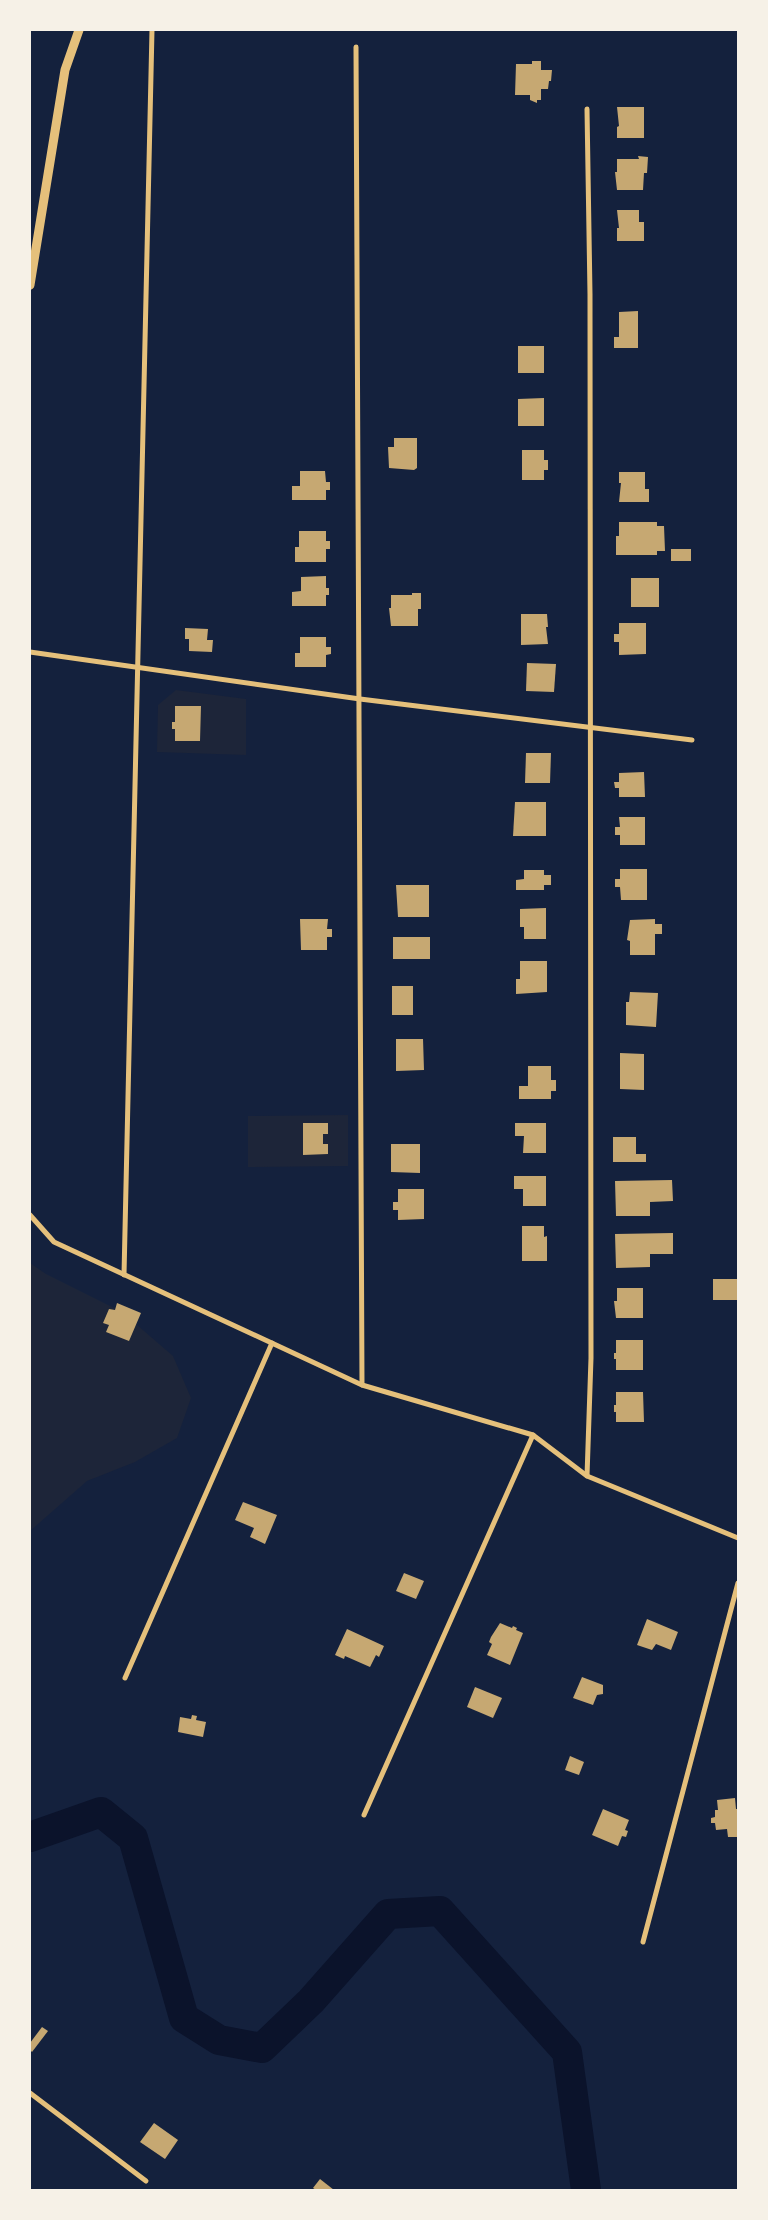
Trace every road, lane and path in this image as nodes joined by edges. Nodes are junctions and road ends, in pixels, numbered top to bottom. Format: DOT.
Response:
graph roads {
  1 [pos="79,30"];
  2 [pos="152,30"];
  3 [pos="356,47"];
  4 [pos="588,109"];
  5 [pos="30,285"];
  6 [pos="30,652"];
  7 [pos="138,668"];
  8 [pos="360,699"];
  9 [pos="591,728"];
  10 [pos="692,740"];
  11 [pos="30,1215"];
  12 [pos="124,1275"];
  13 [pos="272,1343"];
  14 [pos="362,1385"];
  15 [pos="533,1435"];
  16 [pos="587,1476"];
  17 [pos="738,1538"];
  18 [pos="738,1583"];
  19 [pos="125,1678"];
  20 [pos="364,1815"];
  21 [pos="643,1942"];
  22 [pos="30,2093"];
  23 [pos="146,2181"];
  1 -- 5 [label="street"];
  2 -- 7 [label="street"];
  3 -- 8 [label="street"];
  4 -- 9 [label="street"];
  6 -- 7 [label="street"];
  7 -- 8 [label="street"];
  7 -- 12 [label="street"];
  8 -- 9 [label="street"];
  8 -- 14 [label="street"];
  9 -- 10 [label="street"];
  9 -- 16 [label="street"];
  11 -- 12 [label="street"];
  12 -- 13 [label="street"];
  13 -- 14 [label="street"];
  13 -- 19 [label="street"];
  14 -- 15 [label="street"];
  15 -- 16 [label="street"];
  15 -- 20 [label="street"];
  16 -- 17 [label="street"];
  18 -- 21 [label="street"];
  22 -- 23 [label="street"];
}
